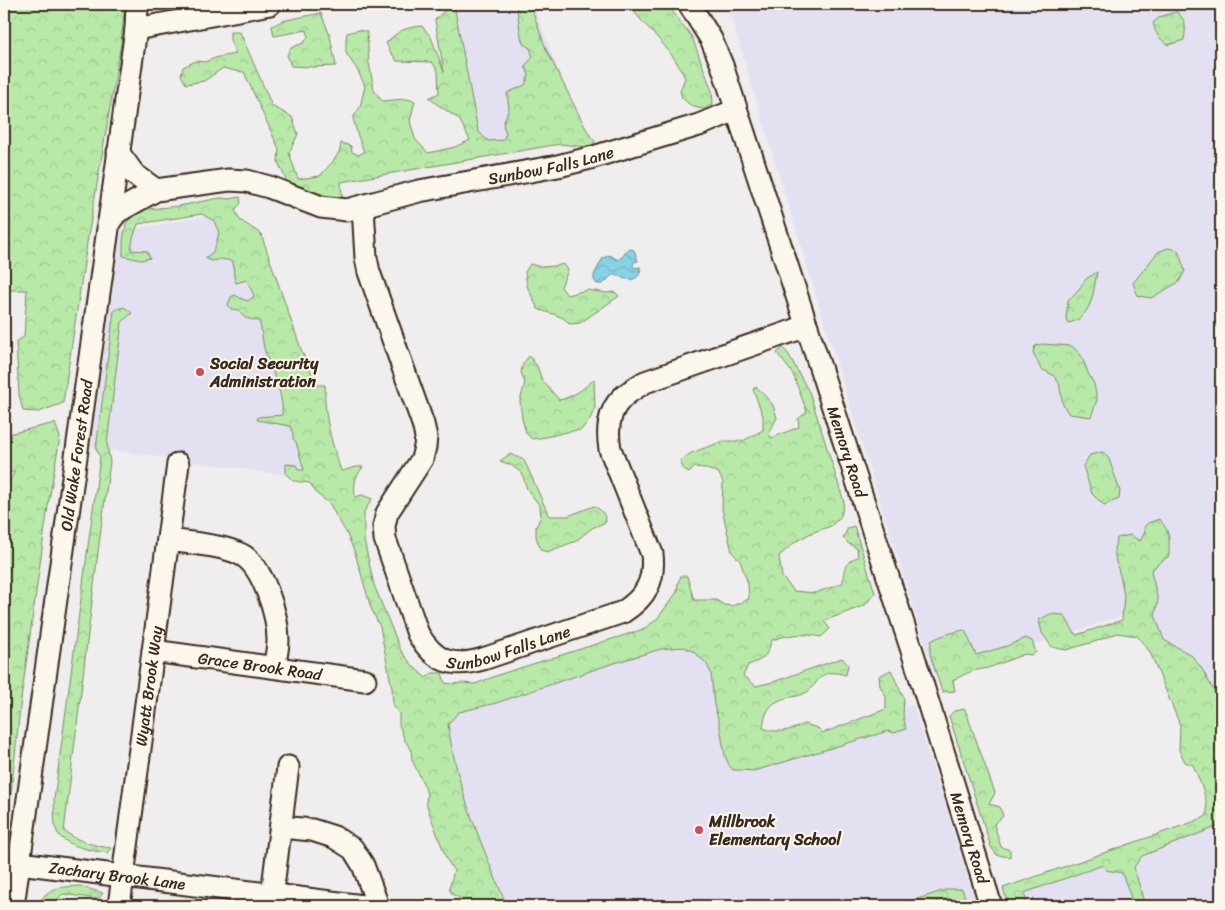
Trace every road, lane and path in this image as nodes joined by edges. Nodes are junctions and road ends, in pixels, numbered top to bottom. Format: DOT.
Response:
graph roads {
  1 [pos="137,4"];
  2 [pos="270,4"];
  3 [pos="689,4"];
  4 [pos="136,29"];
  5 [pos="736,110"];
  6 [pos="118,152"];
  7 [pos="156,190"];
  8 [pos="362,207"];
  9 [pos="108,224"];
  10 [pos="806,326"];
  11 [pos="178,464"];
  12 [pos="168,540"];
  13 [pos="153,651"];
  14 [pos="274,667"];
  15 [pos="365,680"];
  16 [pos="288,767"];
  17 [pos="281,827"];
  18 [pos="19,863"];
  19 [pos="123,876"];
  20 [pos="272,895"];
  21 [pos="13,906"];
  22 [pos="119,906"];
  23 [pos="363,906"];
  24 [pos="378,906"];
  25 [pos="992,906"];
  1 -- 4 [label="street, Old Wake Forest Road"];
  2 -- 4 [label="street"];
  3 -- 5 [label="street, Memory Road"];
  4 -- 6 [label="street, Old Wake Forest Road"];
  5 -- 8 [label="street, Sunbow Falls Lane"];
  5 -- 10 [label="street, Memory Road"];
  6 -- 7 [label="street"];
  6 -- 9 [label="street, Old Wake Forest Road"];
  7 -- 8 [label="street, Sunbow Falls Lane"];
  7 -- 9 [label="street, Sunbow Falls Lane"];
  8 -- 10 [label="street, Sunbow Falls Lane"];
  9 -- 18 [label="street, Old Wake Forest Road"];
  10 -- 25 [label="street, Memory Road"];
  11 -- 12 [label="street, Wyatt Brook Way"];
  12 -- 13 [label="street, Wyatt Brook Way"];
  12 -- 14 [label="street"];
  13 -- 14 [label="street, Grace Brook Road"];
  13 -- 19 [label="street, Wyatt Brook Way"];
  14 -- 15 [label="street, Grace Brook Road"];
  16 -- 17 [label="street"];
  17 -- 20 [label="street"];
  17 -- 24 [label="street"];
  18 -- 19 [label="street, Zachary Brook Lane"];
  18 -- 21 [label="street, Old Wake Forest Road"];
  19 -- 20 [label="street, Zachary Brook Lane"];
  19 -- 22 [label="street, Wyatt Brook Way"];
  20 -- 23 [label="street, Zachary Brook Lane"];
}
